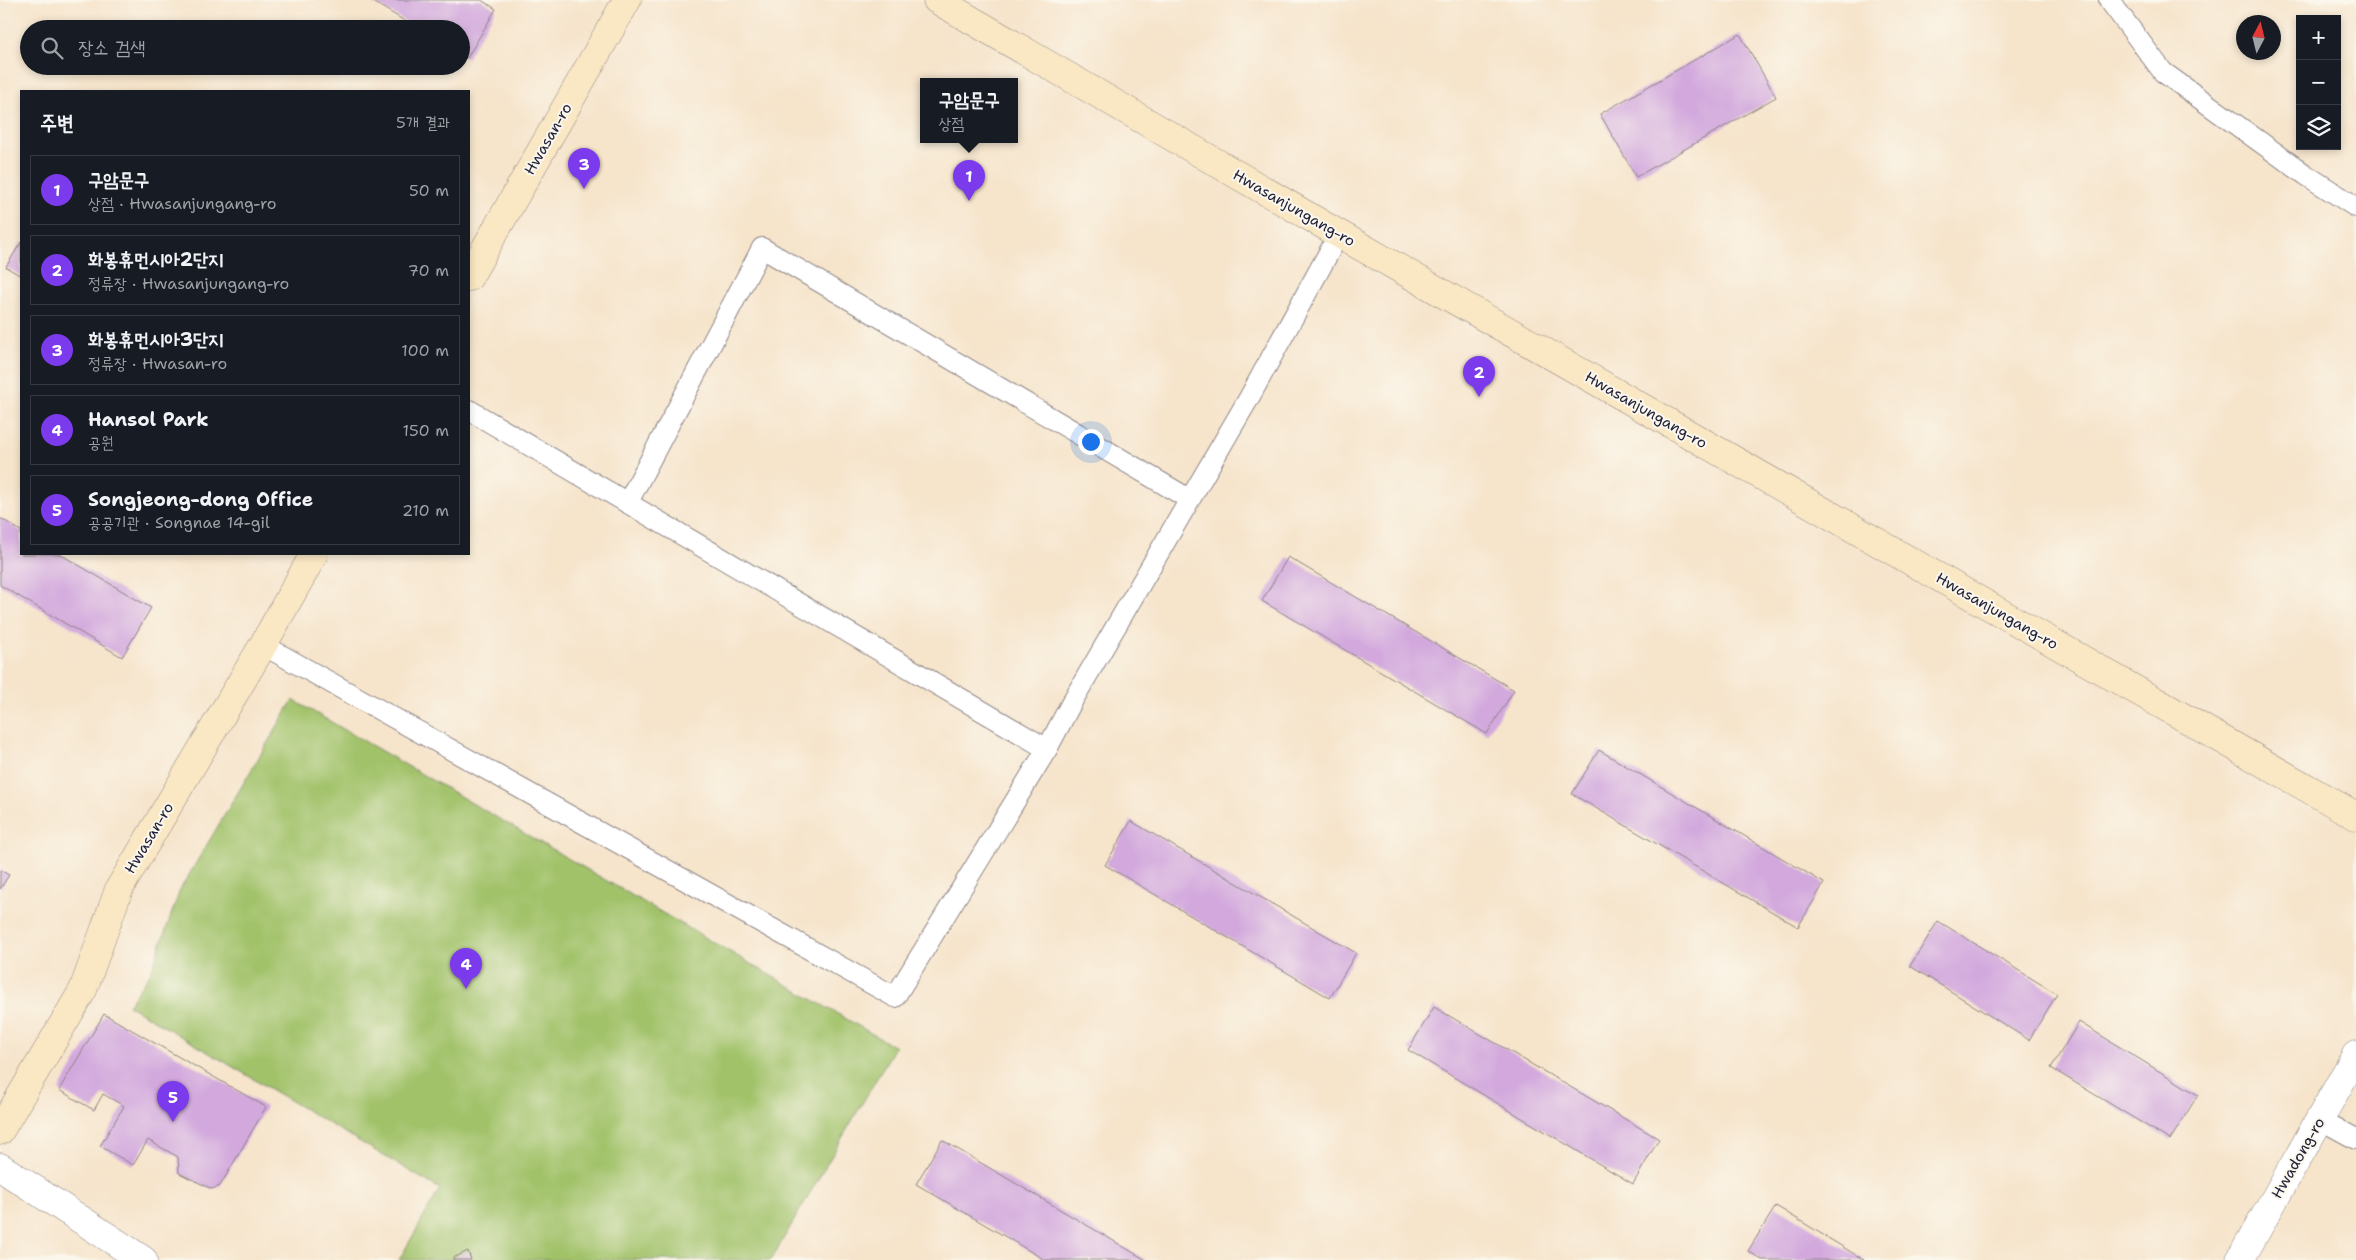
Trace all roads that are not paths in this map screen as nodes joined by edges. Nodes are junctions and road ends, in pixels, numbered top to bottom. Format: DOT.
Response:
graph roads {
  1 [pos="627,0"];
  2 [pos="937,0"];
  3 [pos="2109,0"];
  4 [pos="2356,207"];
  5 [pos="1338,234"];
  6 [pos="470,275"];
  7 [pos="470,411"];
  8 [pos="1189,500"];
  9 [pos="628,502"];
  10 [pos="313,555"];
  11 [pos="263,645"];
  12 [pos="1047,749"];
  13 [pos="2356,816"];
  14 [pos="2356,1055"];
  15 [pos="2320,1120"];
  16 [pos="0,1130"];
  17 [pos="2356,1139"];
  18 [pos="0,1167"];
  19 [pos="142,1260"];
  20 [pos="2240,1260"];
  1 -- 6 [label="main road, Hwasan-ro"];
  2 -- 5 [label="main road, Hwasanjungang-ro"];
  3 -- 4 [label="lane"];
  5 -- 8 [label="lane"];
  5 -- 13 [label="main road, Hwasanjungang-ro"];
  7 -- 9 [label="lane"];
  8 -- 9 [label="lane"];
  8 -- 12 [label="lane"];
  9 -- 12 [label="lane"];
  10 -- 11 [label="main road, Hwasan-ro"];
  11 -- 12 [label="lane"];
  11 -- 16 [label="main road, Hwasan-ro"];
  14 -- 15 [label="street, Hwadong-ro"];
  15 -- 17 [label="lane"];
  15 -- 20 [label="street, Hwadong-ro"];
  18 -- 19 [label="street"];
}
